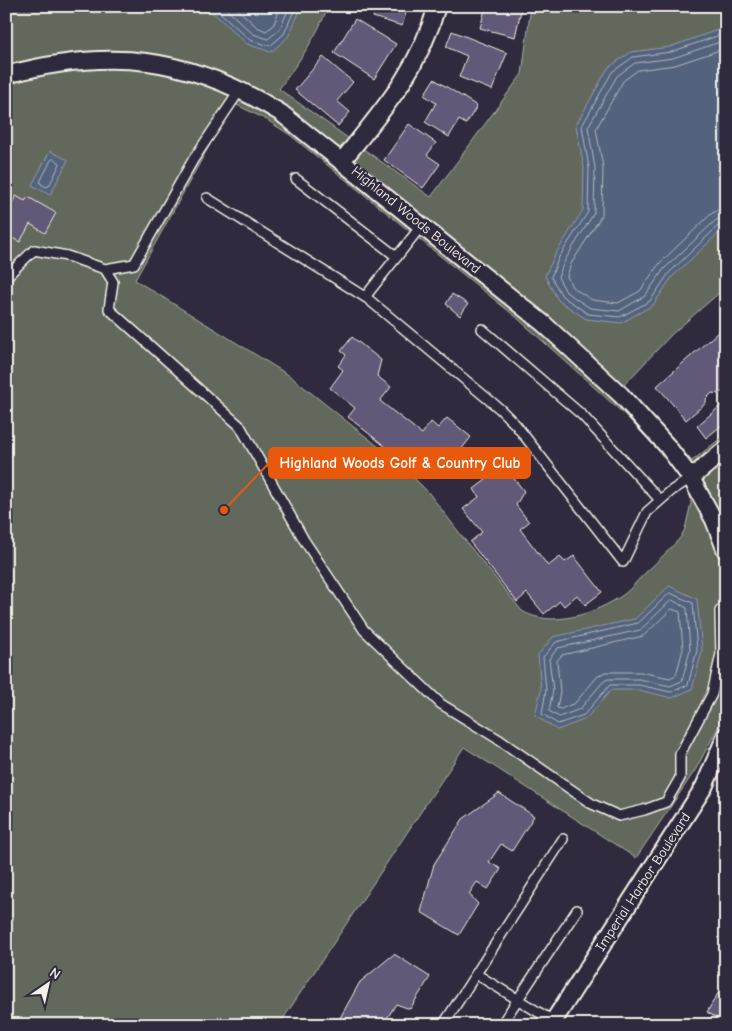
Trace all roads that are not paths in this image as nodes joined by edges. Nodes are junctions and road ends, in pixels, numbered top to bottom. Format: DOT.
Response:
graph roads {
  1 [pos="437,6"];
  2 [pos="6,75"];
  3 [pos="240,90"];
  4 [pos="342,161"];
  5 [pos="296,179"];
  6 [pos="207,198"];
  7 [pos="422,225"];
  8 [pos="397,257"];
  9 [pos="105,269"];
  10 [pos="6,276"];
  11 [pos="365,297"];
  12 [pos="482,329"];
  13 [pos="726,449"];
  14 [pos="691,478"];
  15 [pos="660,500"];
  16 [pos="726,551"];
  17 [pos="726,605"];
  18 [pos="726,734"];
  19 [pos="563,840"];
  20 [pos="577,910"];
  21 [pos="476,974"];
  22 [pos="518,1000"];
  23 [pos="552,1023"];
  24 [pos="443,1025"];
  25 [pos="501,1025"];
  1 -- 4 [label="street"];
  2 -- 3 [label="street, Highland Woods Boulevard"];
  3 -- 4 [label="street, Highland Woods Boulevard"];
  3 -- 9 [label="lane"];
  4 -- 7 [label="street, Highland Woods Boulevard"];
  5 -- 8 [label="lane"];
  6 -- 11 [label="lane"];
  7 -- 8 [label="lane"];
  7 -- 14 [label="street, Highland Woods Boulevard"];
  8 -- 11 [label="lane"];
  9 -- 10 [label="lane"];
  9 -- 17 [label="lane"];
  11 -- 15 [label="lane"];
  12 -- 15 [label="lane"];
  13 -- 14 [label="street"];
  14 -- 15 [label="lane"];
  14 -- 16 [label="street, Highland Woods Boulevard"];
  18 -- 23 [label="street, Imperial Harbor Boulevard"];
  19 -- 21 [label="lane"];
  20 -- 22 [label="lane"];
  21 -- 22 [label="lane"];
  21 -- 24 [label="lane"];
  22 -- 23 [label="lane"];
  22 -- 25 [label="lane"];
}
